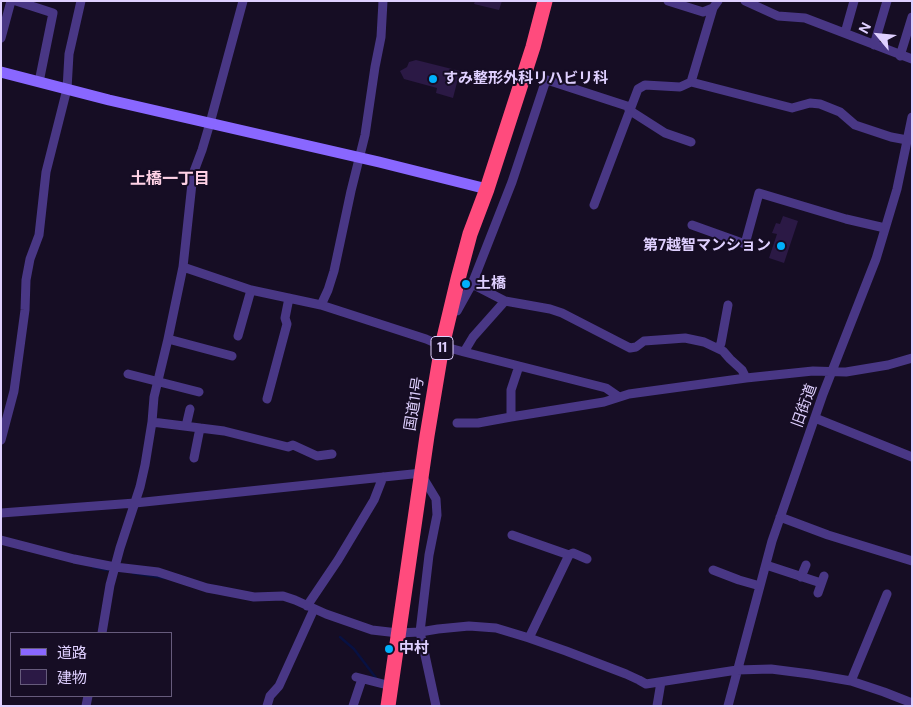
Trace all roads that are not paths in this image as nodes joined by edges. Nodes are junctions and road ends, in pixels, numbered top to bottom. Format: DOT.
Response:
graph roads {
  1 [pos="11,1"];
  2 [pos="16,1"];
  3 [pos="81,1"];
  4 [pos="243,1"];
  5 [pos="384,1"];
  6 [pos="545,1"];
  7 [pos="668,1"];
  8 [pos="745,1"];
  9 [pos="854,1"];
  10 [pos="887,1"];
  11 [pos="715,5"];
  12 [pos="912,17"];
  13 [pos="845,33"];
  14 [pos="1,38"];
  15 [pos="874,45"];
  16 [pos="900,56"];
  17 [pos="912,59"];
  18 [pos="1,72"];
  19 [pos="39,82"];
  20 [pos="692,82"];
  21 [pos="67,88"];
  22 [pos="630,109"];
  23 [pos="912,117"];
  24 [pos="210,123"];
  25 [pos="691,142"];
  26 [pos="908,146"];
  27 [pos="359,158"];
  28 [pos="487,189"];
  29 [pos="594,205"];
  30 [pos="692,225"];
  31 [pos="885,228"];
  32 [pos="183,267"];
  33 [pos="472,284"];
  34 [pos="251,290"];
  35 [pos="289,298"];
  36 [pos="506,301"];
  37 [pos="321,305"];
  38 [pos="728,305"];
  39 [pos="450,311"];
  40 [pos="238,336"];
  41 [pos="168,339"];
  42 [pos="442,346"];
  43 [pos="719,348"];
  44 [pos="464,352"];
  45 [pos="232,356"];
  46 [pos="912,358"];
  47 [pos="519,366"];
  48 [pos="832,371"];
  49 [pos="128,374"];
  50 [pos="746,378"];
  51 [pos="158,382"];
  52 [pos="199,392"];
  53 [pos="619,397"];
  54 [pos="266,399"];
  55 [pos="190,408"];
  56 [pos="511,417"];
  57 [pos="815,418"];
  58 [pos="152,422"];
  59 [pos="457,422"];
  60 [pos="186,426"];
  61 [pos="200,428"];
  62 [pos="1,440"];
  63 [pos="332,454"];
  64 [pos="912,457"];
  65 [pos="194,458"];
  66 [pos="422,474"];
  67 [pos="383,477"];
  68 [pos="135,503"];
  69 [pos="1,513"];
  70 [pos="780,517"];
  71 [pos="512,536"];
  72 [pos="1,540"];
  73 [pos="569,554"];
  74 [pos="587,559"];
  75 [pos="912,561"];
  76 [pos="766,565"];
  77 [pos="806,565"];
  78 [pos="115,567"];
  79 [pos="713,570"];
  80 [pos="801,577"];
  81 [pos="760,586"];
  82 [pos="818,593"];
  83 [pos="886,594"];
  84 [pos="311,608"];
  85 [pos="102,632"];
  86 [pos="420,632"];
  87 [pos="398,633"];
  88 [pos="529,638"];
  89 [pos="737,670"];
  90 [pos="661,682"];
  91 [pos="850,682"];
  92 [pos="383,684"];
  93 [pos="912,703"];
  94 [pos="267,706"];
  95 [pos="353,706"];
  96 [pos="388,706"];
  97 [pos="436,706"];
  98 [pos="655,706"];
  99 [pos="728,706"];
  1 -- 14 [label="street"];
  2 -- 19 [label="street"];
  3 -- 21 [label="street"];
  4 -- 24 [label="street"];
  5 -- 27 [label="street"];
  6 -- 28 [label="highway, 国道11号 / 11"];
  7 -- 11 [label="street"];
  8 -- 13 [label="street"];
  9 -- 13 [label="street"];
  10 -- 15 [label="street"];
  11 -- 20 [label="street"];
  12 -- 16 [label="street"];
  13 -- 15 [label="street"];
  15 -- 16 [label="street"];
  16 -- 17 [label="street"];
  18 -- 19 [label="street"];
  19 -- 21 [label="street"];
  20 -- 22 [label="street"];
  20 -- 26 [label="street"];
  21 -- 24 [label="street"];
  21 -- 62 [label="street"];
  22 -- 25 [label="street"];
  22 -- 29 [label="street"];
  22 -- 33 [label="street"];
  23 -- 26 [label="street, 旧街道"];
  24 -- 27 [label="street"];
  24 -- 32 [label="street"];
  26 -- 31 [label="street, 旧街道"];
  27 -- 28 [label="street"];
  27 -- 37 [label="street"];
  28 -- 39 [label="highway, 国道11号 / 11"];
  30 -- 31 [label="street"];
  31 -- 48 [label="street, 旧街道"];
  32 -- 34 [label="street"];
  32 -- 41 [label="street"];
  33 -- 36 [label="street"];
  33 -- 39 [label="street"];
  34 -- 35 [label="street"];
  34 -- 40 [label="street"];
  35 -- 37 [label="street"];
  35 -- 54 [label="street"];
  36 -- 43 [label="street"];
  36 -- 44 [label="street"];
  37 -- 42 [label="street"];
  38 -- 43 [label="street"];
  39 -- 42 [label="highway, 国道11号 / 11"];
  41 -- 45 [label="street"];
  41 -- 51 [label="street"];
  42 -- 44 [label="street"];
  42 -- 66 [label="highway, 国道11号 / 11"];
  43 -- 50 [label="street"];
  44 -- 47 [label="street"];
  46 -- 48 [label="street"];
  47 -- 53 [label="street"];
  47 -- 56 [label="street"];
  48 -- 50 [label="street"];
  48 -- 57 [label="street, 旧街道"];
  49 -- 51 [label="street"];
  50 -- 53 [label="street"];
  51 -- 52 [label="street"];
  51 -- 58 [label="street"];
  53 -- 56 [label="street"];
  55 -- 60 [label="street"];
  56 -- 59 [label="street"];
  57 -- 64 [label="street"];
  57 -- 70 [label="street, 旧街道"];
  58 -- 60 [label="street"];
  58 -- 68 [label="street"];
  60 -- 61 [label="street"];
  61 -- 63 [label="street"];
  61 -- 65 [label="street"];
  66 -- 67 [label="street"];
  66 -- 86 [label="street"];
  66 -- 87 [label="highway, 国道11号 / 11"];
  67 -- 68 [label="street"];
  67 -- 84 [label="street"];
  68 -- 69 [label="street"];
  68 -- 78 [label="street"];
  70 -- 75 [label="street"];
  70 -- 76 [label="street, 旧街道"];
  71 -- 73 [label="street"];
  72 -- 78 [label="street"];
  73 -- 74 [label="street"];
  73 -- 88 [label="street"];
  76 -- 80 [label="street"];
  76 -- 81 [label="street, 旧街道"];
  77 -- 80 [label="street"];
  78 -- 84 [label="street"];
  78 -- 85 [label="street"];
  79 -- 81 [label="street"];
  80 -- 82 [label="street"];
  81 -- 89 [label="street, 旧街道"];
  83 -- 91 [label="street"];
  84 -- 87 [label="street"];
  84 -- 94 [label="street"];
  86 -- 87 [label="street"];
  86 -- 88 [label="street"];
  86 -- 97 [label="street"];
  87 -- 92 [label="highway, 国道11号 / 11"];
  88 -- 90 [label="street"];
  89 -- 90 [label="street"];
  89 -- 91 [label="street"];
  89 -- 99 [label="street, 旧街道"];
  90 -- 98 [label="street"];
  91 -- 93 [label="street"];
  92 -- 95 [label="street"];
  92 -- 96 [label="highway, 国道11号 / 11"];
}
